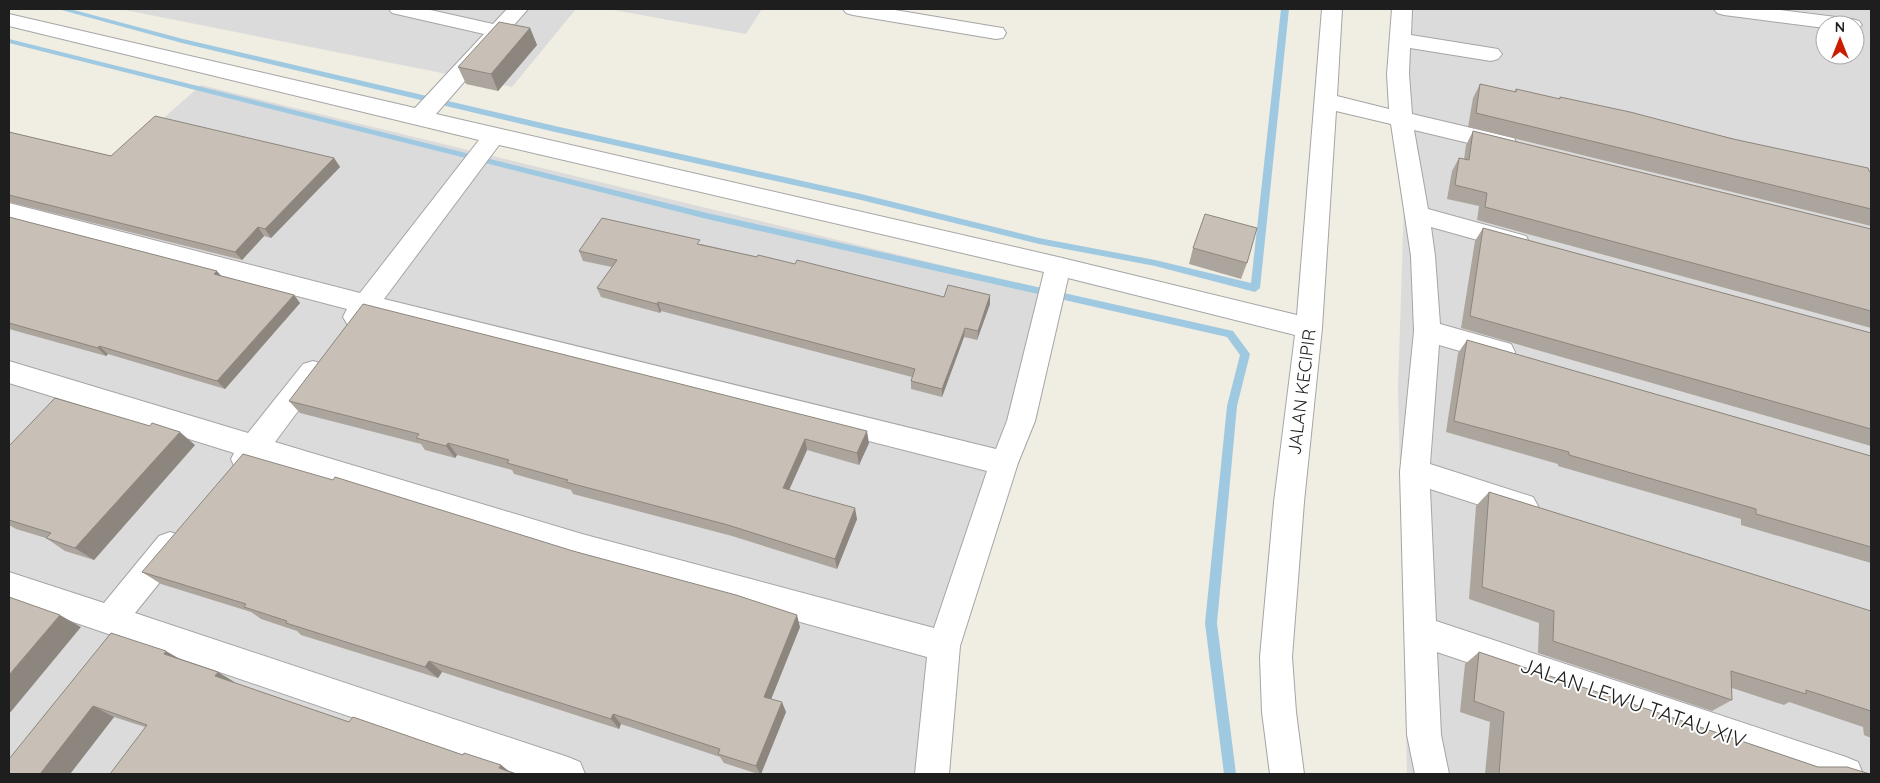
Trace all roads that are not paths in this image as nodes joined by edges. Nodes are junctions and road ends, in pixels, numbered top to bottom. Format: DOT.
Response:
graph roads {
  1 [pos="399,9"];
  2 [pos="518,9"];
  3 [pos="853,9"];
  4 [pos="1332,9"];
  5 [pos="1402,9"];
  6 [pos="1724,9"];
  7 [pos="9,20"];
  8 [pos="1815,20"];
  9 [pos="498,31"];
  10 [pos="996,33"];
  11 [pos="1400,40"];
  12 [pos="1491,54"];
  13 [pos="1325,101"];
  14 [pos="425,111"];
  15 [pos="1401,118"];
  16 [pos="488,144"];
  17 [pos="1525,149"];
  18 [pos="9,212"];
  19 [pos="1417,215"];
  20 [pos="1540,248"];
  21 [pos="1056,274"];
  22 [pos="366,304"];
  23 [pos="1310,328"];
  24 [pos="1427,331"];
  25 [pos="343,334"];
  26 [pos="326,356"];
  27 [pos="1531,360"];
  28 [pos="9,372"];
  29 [pos="256,447"];
  30 [pos="1004,463"];
  31 [pos="1415,472"];
  32 [pos="226,481"];
  33 [pos="1548,513"];
  34 [pos="183,530"];
  35 [pos="9,586"];
  36 [pos="109,621"];
  37 [pos="1419,631"];
  38 [pos="944,646"];
  39 [pos="568,774"];
  40 [pos="932,774"];
  41 [pos="1288,774"];
  42 [pos="1432,774"];
  43 [pos="1846,774"];
  1 -- 9 [label="street"];
  2 -- 9 [label="street"];
  3 -- 10 [label="street"];
  4 -- 13 [label="street, JALAN KECIPIR"];
  5 -- 11 [label="street"];
  6 -- 8 [label="street"];
  7 -- 14 [label="street"];
  9 -- 14 [label="street"];
  11 -- 12 [label="street"];
  11 -- 15 [label="street"];
  13 -- 15 [label="street"];
  13 -- 23 [label="street, JALAN KECIPIR"];
  14 -- 16 [label="street"];
  15 -- 17 [label="street"];
  15 -- 19 [label="street"];
  16 -- 21 [label="street"];
  16 -- 22 [label="street"];
  18 -- 22 [label="street"];
  19 -- 20 [label="street"];
  19 -- 24 [label="street"];
  21 -- 23 [label="street"];
  21 -- 30 [label="street"];
  22 -- 25 [label="street"];
  22 -- 30 [label="street"];
  23 -- 41 [label="street, JALAN KECIPIR"];
  24 -- 27 [label="street"];
  24 -- 31 [label="street"];
  26 -- 29 [label="street"];
  28 -- 29 [label="street"];
  29 -- 32 [label="street"];
  29 -- 38 [label="street"];
  30 -- 38 [label="street"];
  31 -- 33 [label="street"];
  31 -- 37 [label="street"];
  34 -- 36 [label="street"];
  35 -- 36 [label="street"];
  36 -- 39 [label="street"];
  37 -- 42 [label="street"];
  37 -- 43 [label="street, JALAN LEWU TATAU XIV"];
  38 -- 40 [label="street"];
}
